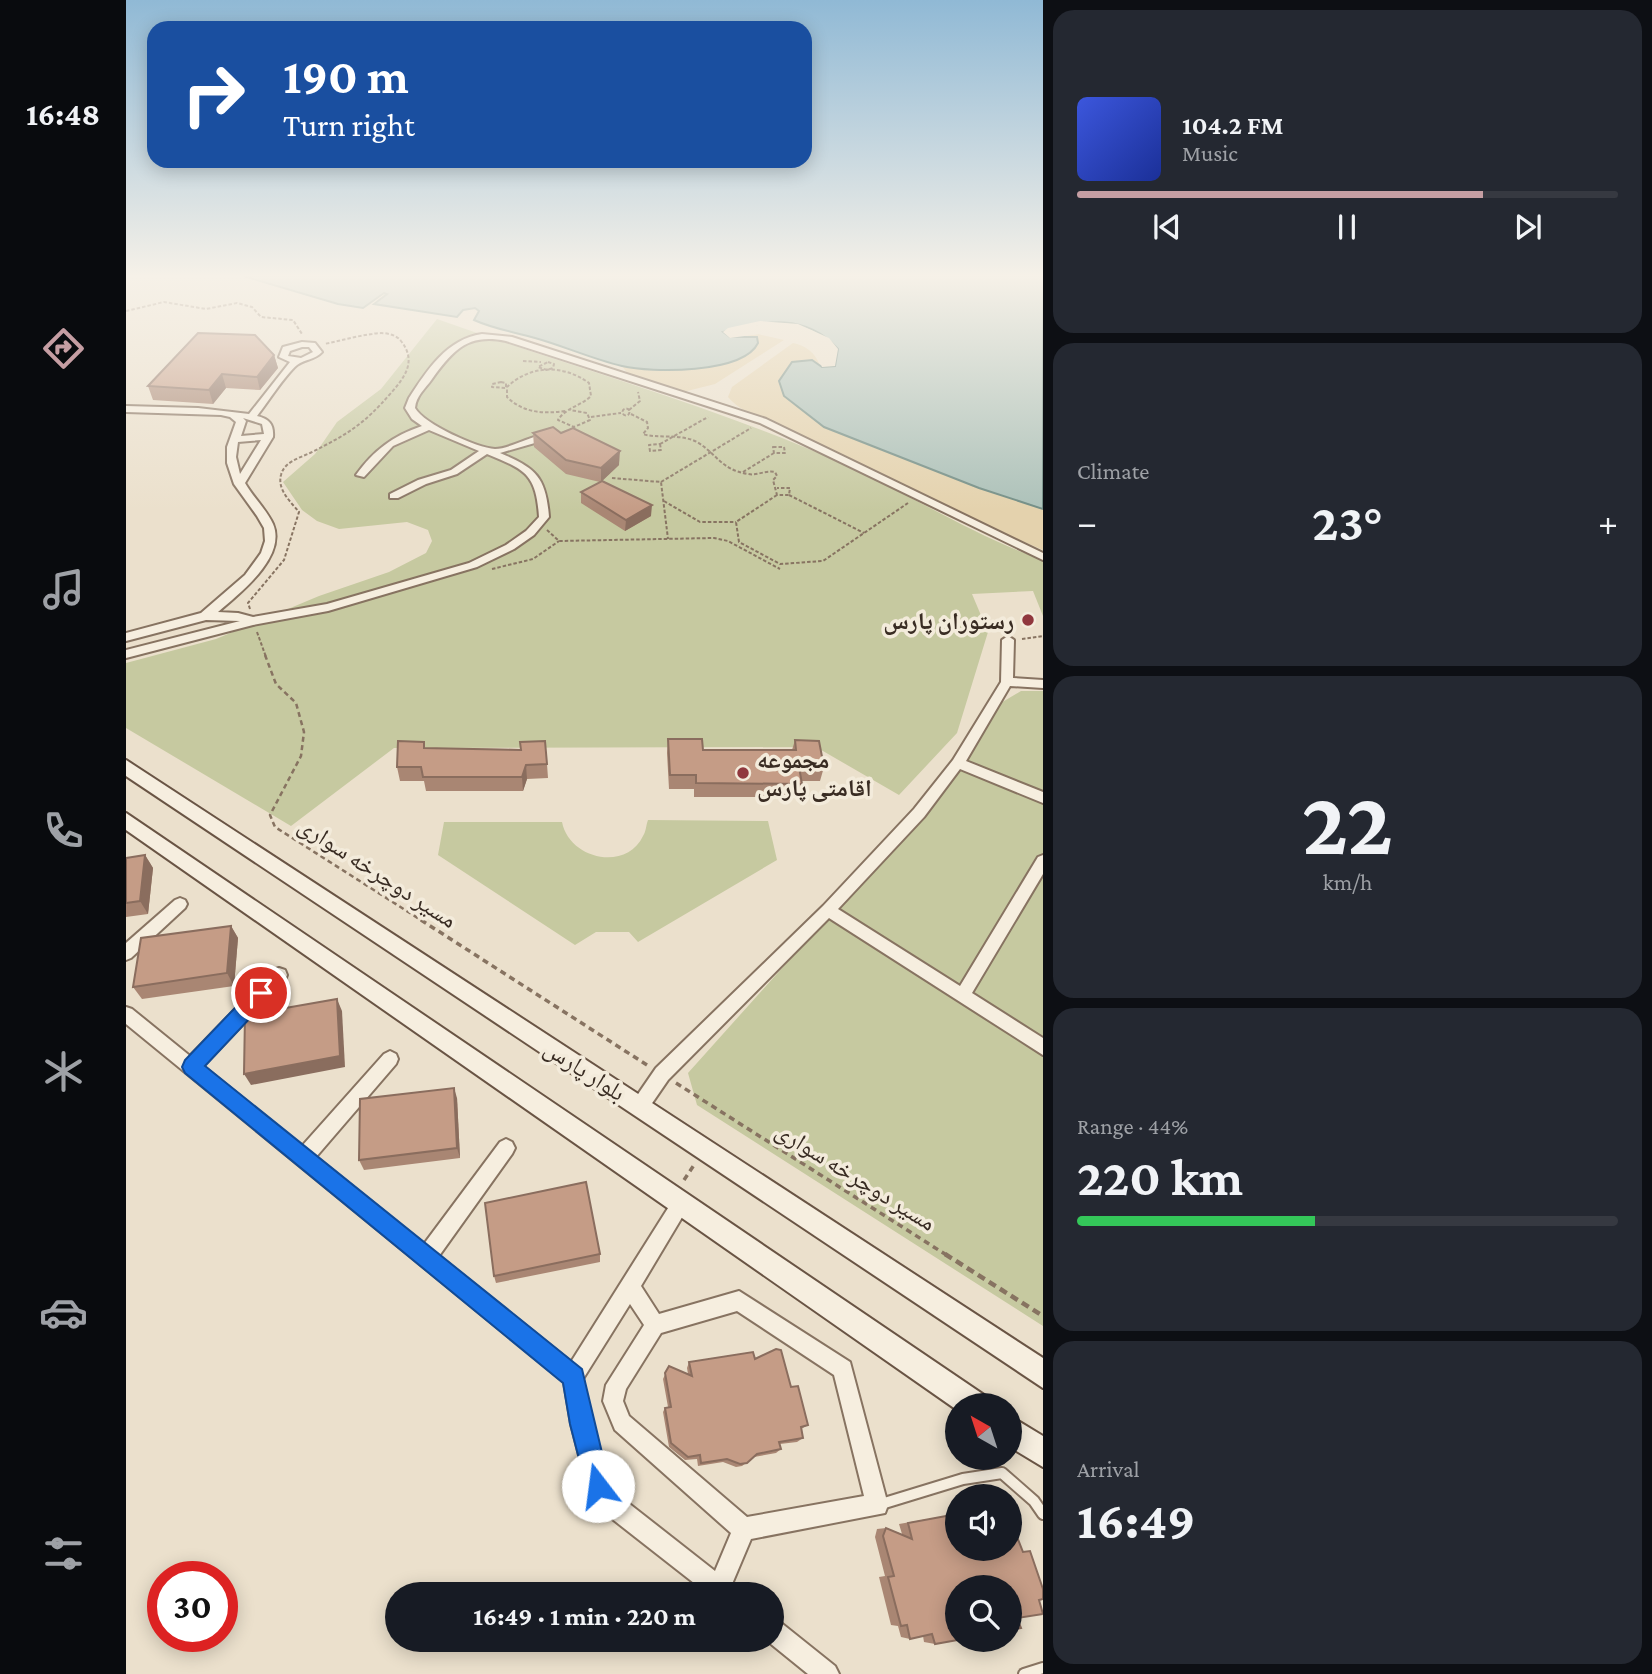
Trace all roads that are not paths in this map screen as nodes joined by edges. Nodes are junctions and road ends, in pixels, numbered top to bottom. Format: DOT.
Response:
graph roads {
  1 [pos="446,354"];
  2 [pos="556,354"];
  3 [pos="296,361"];
  4 [pos="126,409"];
  5 [pos="233,414"];
  6 [pos="252,416"];
  7 [pos="428,427"];
  8 [pos="560,433"];
  9 [pos="268,437"];
  10 [pos="234,439"];
  11 [pos="491,450"];
  12 [pos="361,475"];
  13 [pos="239,484"];
  14 [pos="394,496"];
  15 [pos="1043,557"];
  16 [pos="205,616"];
  17 [pos="253,621"];
  18 [pos="126,637"];
  19 [pos="1008,640"];
  20 [pos="126,654"];
  21 [pos="1007,682"];
  22 [pos="1043,684"];
  23 [pos="958,763"];
  24 [pos="126,767"];
  25 [pos="1043,798"];
  26 [pos="126,820"];
  27 [pos="1043,862"];
  28 [pos="180,904"];
  29 [pos="828,910"];
  30 [pos="126,953"];
  31 [pos="279,975"];
  32 [pos="963,995"];
  33 [pos="126,1014"];
  34 [pos="1043,1047"];
  35 [pos="390,1059"];
  36 [pos="191,1067"];
  37 [pos="640,1106"];
  38 [pos="506,1148"];
  39 [pos="304,1158"];
  40 [pos="676,1200"];
  41 [pos="426,1258"];
  42 [pos="631,1287"];
  43 [pos="655,1325"];
  44 [pos="1043,1374"];
  45 [pos="573,1377"];
  46 [pos="957,1393"];
  47 [pos="1022,1438"];
  48 [pos="1043,1453"];
  49 [pos="877,1505"];
  50 [pos="1043,1514"];
  51 [pos="744,1529"];
  52 [pos="711,1582"];
  53 [pos="726,1582"];
  54 [pos="784,1640"];
  55 [pos="1043,1668"];
  56 [pos="827,1674"];
  57 [pos="1024,1674"];
  1 -- 7 [label="street"];
  2 -- 15 [label="street"];
  3 -- 6 [label="street"];
  4 -- 5 [label="street"];
  5 -- 6 [label="street"];
  5 -- 10 [label="street"];
  6 -- 9 [label="street"];
  7 -- 11 [label="street"];
  7 -- 12 [label="street"];
  8 -- 11 [label="street"];
  9 -- 10 [label="street"];
  9 -- 13 [label="street"];
  10 -- 13 [label="street"];
  11 -- 14 [label="street"];
  11 -- 17 [label="street"];
  13 -- 16 [label="street"];
  16 -- 17 [label="street"];
  16 -- 18 [label="street"];
  17 -- 20 [label="street"];
  19 -- 21 [label="street"];
  21 -- 22 [label="street"];
  21 -- 23 [label="street"];
  23 -- 25 [label="street"];
  23 -- 29 [label="street"];
  24 -- 37 [label="main road, بلوار پارس"];
  26 -- 40 [label="main road"];
  27 -- 32 [label="street"];
  28 -- 30 [label="street"];
  29 -- 32 [label="street"];
  29 -- 37 [label="street"];
  31 -- 36 [label="street"];
  32 -- 34 [label="street"];
  33 -- 36 [label="street"];
  35 -- 39 [label="street"];
  36 -- 39 [label="street"];
  37 -- 44 [label="main road, بلوار پارس"];
  38 -- 41 [label="street"];
  39 -- 41 [label="street"];
  40 -- 42 [label="street"];
  40 -- 46 [label="main road"];
  41 -- 45 [label="street"];
  42 -- 43 [label="street"];
  42 -- 45 [label="street"];
  43 -- 49 [label="street"];
  43 -- 51 [label="street"];
  45 -- 52 [label="street"];
  47 -- 48 [label="main road"];
  49 -- 50 [label="lane"];
  49 -- 51 [label="street"];
  51 -- 53 [label="street"];
  54 -- 56 [label="street"];
  55 -- 57 [label="lane"];
}
